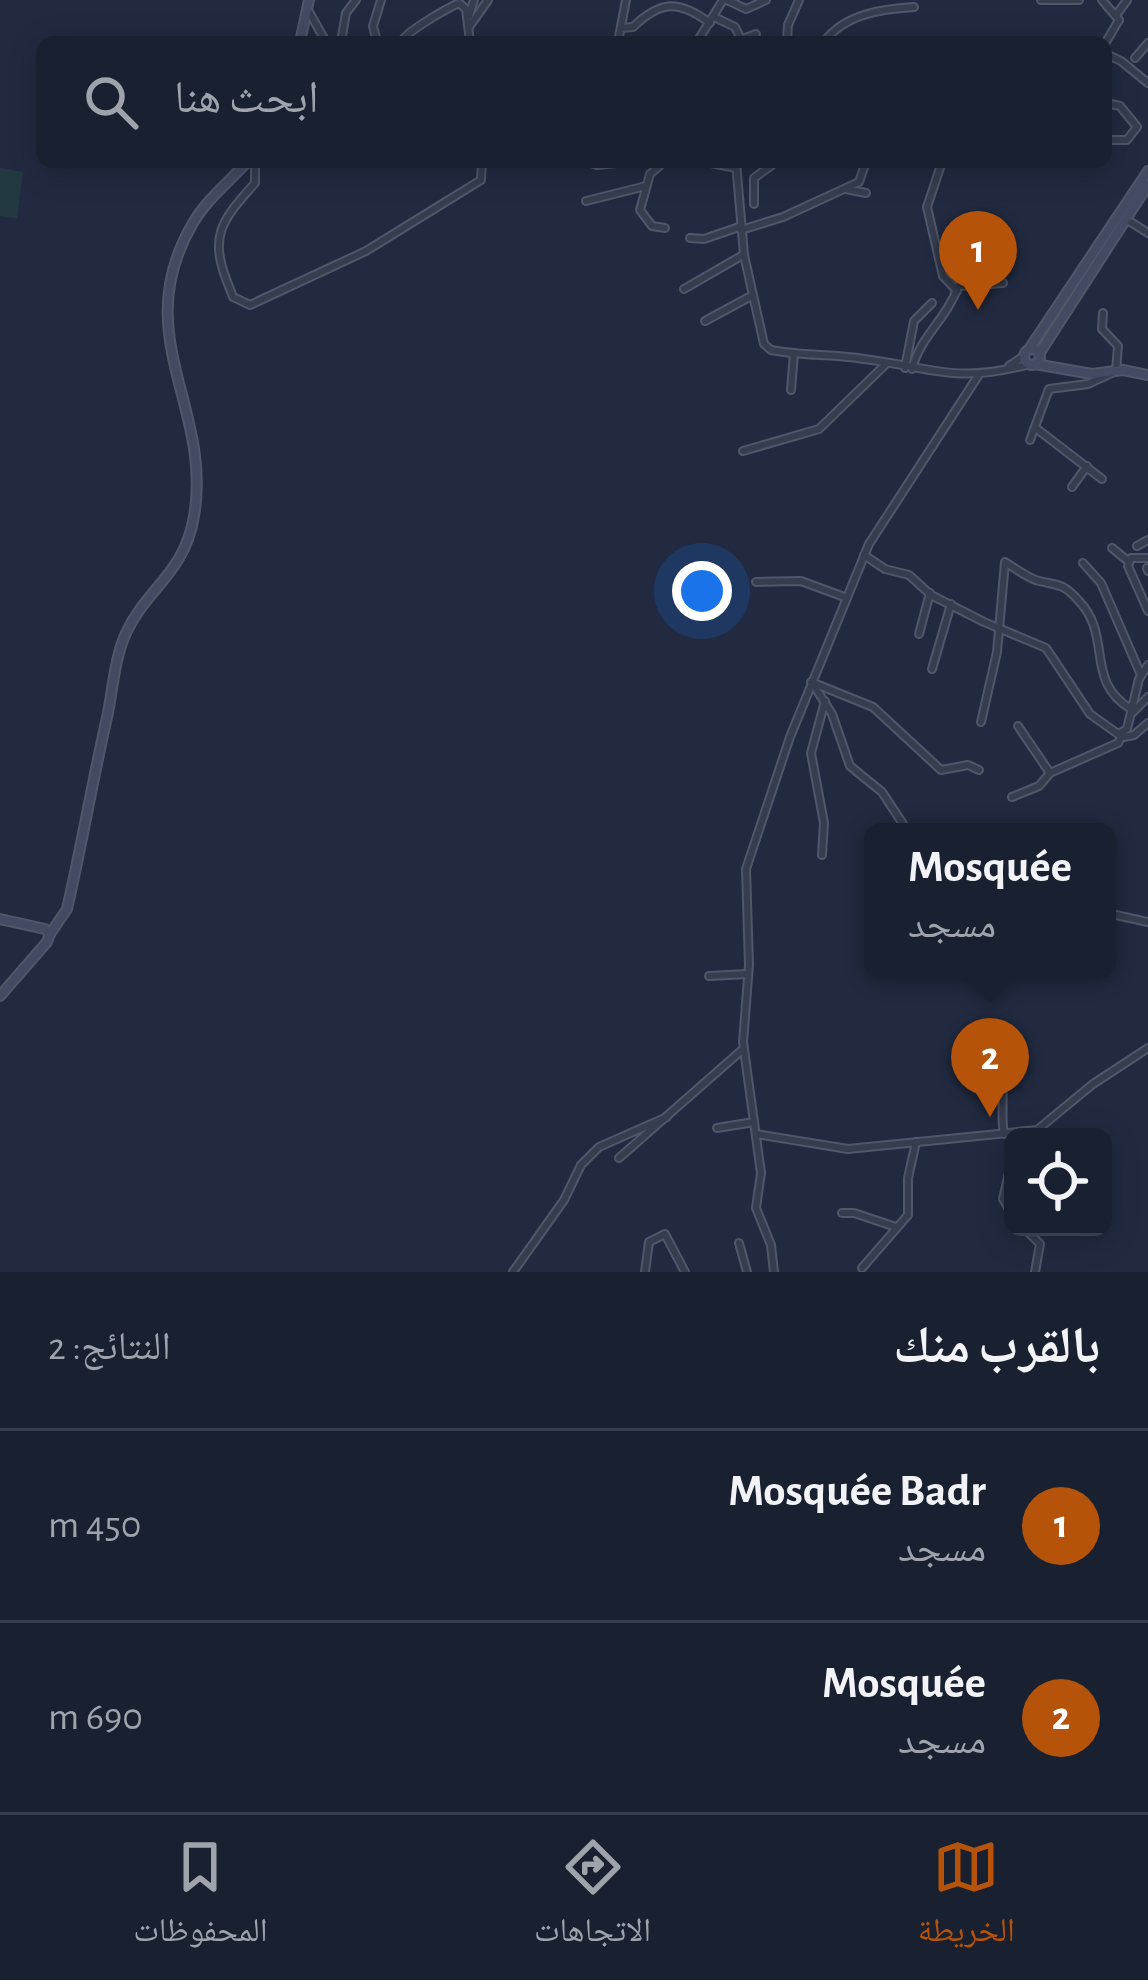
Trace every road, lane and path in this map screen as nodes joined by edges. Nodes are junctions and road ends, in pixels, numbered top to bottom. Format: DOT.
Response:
graph roads {
  1 [pos="356,0"];
  2 [pos="381,0"];
  3 [pos="474,0"];
  4 [pos="488,0"];
  5 [pos="626,0"];
  6 [pos="725,0"];
  7 [pos="766,0"];
  8 [pos="799,0"];
  9 [pos="1041,0"];
  10 [pos="1079,0"];
  11 [pos="1102,0"];
  12 [pos="1127,0"];
  13 [pos="309,5"];
  14 [pos="914,7"];
  15 [pos="1117,14"];
  16 [pos="712,20"];
  17 [pos="468,23"];
  18 [pos="621,28"];
  19 [pos="756,34"];
  20 [pos="301,36"];
  21 [pos="323,36"];
  22 [pos="342,36"];
  23 [pos="375,36"];
  24 [pos="405,36"];
  25 [pos="469,36"];
  26 [pos="620,36"];
  27 [pos="701,36"];
  28 [pos="737,36"];
  29 [pos="750,36"];
  30 [pos="788,36"];
  31 [pos="831,36"];
  32 [pos="1111,36"];
  33 [pos="1148,43"];
  34 [pos="1112,57"];
  35 [pos="1135,58"];
  36 [pos="1148,83"];
  37 [pos="1112,104"];
  38 [pos="1112,140"];
  39 [pos="245,168"];
  40 [pos="252,168"];
  41 [pos="482,168"];
  42 [pos="654,168"];
  43 [pos="740,168"];
  44 [pos="768,168"];
  45 [pos="864,168"];
  46 [pos="940,168"];
  47 [pos="1148,171"];
  48 [pos="647,185"];
  49 [pos="1148,185"];
  50 [pos="845,189"];
  51 [pos="866,193"];
  52 [pos="586,201"];
  53 [pos="754,204"];
  54 [pos="1126,219"];
  55 [pos="664,228"];
  56 [pos="741,228"];
  57 [pos="1148,233"];
  58 [pos="690,238"];
  59 [pos="744,255"];
  60 [pos="1004,283"];
  61 [pos="684,289"];
  62 [pos="957,291"];
  63 [pos="753,295"];
  64 [pos="932,303"];
  65 [pos="1103,313"];
  66 [pos="705,320"];
  67 [pos="794,353"];
  68 [pos="1033,357"];
  69 [pos="886,364"];
  70 [pos="909,368"];
  71 [pos="1116,371"];
  72 [pos="1148,375"];
  73 [pos="978,376"];
  74 [pos="791,390"];
  75 [pos="1037,429"];
  76 [pos="1030,440"];
  77 [pos="742,451"];
  78 [pos="1087,465"];
  79 [pos="1102,479"];
  80 [pos="1072,487"];
  81 [pos="1148,540"];
  82 [pos="1137,546"];
  83 [pos="1112,548"];
  84 [pos="864,555"];
  85 [pos="1148,558"];
  86 [pos="1129,561"];
  87 [pos="1084,563"];
  88 [pos="756,582"];
  89 [pos="930,593"];
  90 [pos="847,598"];
  91 [pos="951,603"];
  92 [pos="1148,611"];
  93 [pos="998,629"];
  94 [pos="919,634"];
  95 [pos="1148,665"];
  96 [pos="932,669"];
  97 [pos="1141,675"];
  98 [pos="811,682"];
  99 [pos="1148,697"];
  100 [pos="825,699"];
  101 [pos="1130,712"];
  102 [pos="980,722"];
  103 [pos="1148,723"];
  104 [pos="1018,726"];
  105 [pos="1124,735"];
  106 [pos="979,770"];
  107 [pos="1051,773"];
  108 [pos="1012,797"];
  109 [pos="902,823"];
  110 [pos="822,855"];
  111 [pos="1116,915"];
  112 [pos="0,919"];
  113 [pos="1148,922"];
  114 [pos="50,934"];
  115 [pos="748,974"];
  116 [pos="709,976"];
  117 [pos="0,996"];
  118 [pos="978,1025"];
  119 [pos="1148,1048"];
  120 [pos="744,1049"];
  121 [pos="667,1117"];
  122 [pos="754,1122"];
  123 [pos="1043,1127"];
  124 [pos="717,1128"];
  125 [pos="1040,1128"];
  126 [pos="756,1134"];
  127 [pos="1004,1134"];
  128 [pos="916,1142"];
  129 [pos="619,1158"];
  130 [pos="842,1214"];
  131 [pos="896,1227"];
  132 [pos="1032,1236"];
  133 [pos="739,1243"];
  134 [pos="862,1268"];
  135 [pos="774,1270"];
  136 [pos="512,1272"];
  137 [pos="645,1272"];
  138 [pos="685,1272"];
  139 [pos="747,1272"];
  140 [pos="762,1272"];
  141 [pos="1035,1272"];
  1 -- 22 [label="street"];
  2 -- 23 [label="street"];
  3 -- 17 [label="street"];
  4 -- 17 [label="street"];
  5 -- 18 [label="street"];
  6 -- 7 [label="street"];
  6 -- 16 [label="street"];
  8 -- 30 [label="street"];
  9 -- 10 [label="street"];
  11 -- 15 [label="street"];
  12 -- 15 [label="street"];
  13 -- 20 [label="main road"];
  13 -- 21 [label="street"];
  14 -- 31 [label="street"];
  15 -- 32 [label="street"];
  16 -- 18 [label="street"];
  16 -- 27 [label="street"];
  16 -- 28 [label="street"];
  17 -- 24 [label="street"];
  17 -- 25 [label="street"];
  18 -- 26 [label="street"];
  19 -- 29 [label="street"];
  33 -- 35 [label="street"];
  34 -- 36 [label="street"];
  37 -- 38 [label="street"];
  39 -- 114 [label="main road"];
  40 -- 41 [label="street"];
  42 -- 48 [label="street"];
  43 -- 56 [label="street"];
  44 -- 53 [label="street"];
  45 -- 50 [label="street"];
  46 -- 62 [label="street"];
  47 -- 68 [label="main road"];
  48 -- 52 [label="street"];
  48 -- 55 [label="street"];
  49 -- 54 [label="main road"];
  50 -- 51 [label="street"];
  50 -- 56 [label="street"];
  54 -- 57 [label="street"];
  54 -- 68 [label="main road"];
  56 -- 58 [label="street"];
  56 -- 59 [label="street"];
  59 -- 61 [label="street"];
  59 -- 63 [label="street"];
  60 -- 62 [label="street"];
  62 -- 70 [label="street"];
  63 -- 66 [label="street"];
  63 -- 67 [label="street"];
  64 -- 70 [label="street"];
  65 -- 71 [label="street"];
  67 -- 69 [label="street"];
  67 -- 74 [label="street"];
  68 -- 71 [label="main road"];
  68 -- 73 [label="street"];
  69 -- 70 [label="street"];
  69 -- 77 [label="street"];
  70 -- 73 [label="street"];
  71 -- 72 [label="main road"];
  71 -- 75 [label="street"];
  73 -- 84 [label="street"];
  75 -- 76 [label="street"];
  75 -- 78 [label="street"];
  78 -- 79 [label="street"];
  78 -- 80 [label="street"];
  81 -- 82 [label="street"];
  83 -- 86 [label="street"];
  84 -- 89 [label="street"];
  84 -- 90 [label="street"];
  85 -- 86 [label="street"];
  86 -- 92 [label="street"];
  87 -- 97 [label="street"];
  88 -- 90 [label="street"];
  89 -- 91 [label="street"];
  89 -- 94 [label="street"];
  90 -- 98 [label="street"];
  91 -- 93 [label="street"];
  91 -- 96 [label="street"];
  93 -- 101 [label="street"];
  93 -- 102 [label="street"];
  93 -- 105 [label="street"];
  95 -- 97 [label="street"];
  97 -- 101 [label="street"];
  98 -- 100 [label="street"];
  98 -- 106 [label="street"];
  98 -- 115 [label="street"];
  99 -- 101 [label="street"];
  100 -- 109 [label="street"];
  100 -- 110 [label="street"];
  101 -- 105 [label="street"];
  103 -- 105 [label="street"];
  104 -- 107 [label="street"];
  105 -- 107 [label="street"];
  107 -- 108 [label="street"];
  111 -- 113 [label="street"];
  112 -- 114 [label="main road"];
  114 -- 117 [label="main road"];
  115 -- 116 [label="street"];
  115 -- 120 [label="street"];
  118 -- 127 [label="street"];
  119 -- 123 [label="street"];
  120 -- 121 [label="street"];
  120 -- 122 [label="street"];
  121 -- 129 [label="street"];
  121 -- 136 [label="street"];
  122 -- 124 [label="street"];
  122 -- 126 [label="street"];
  123 -- 125 [label="street"];
  126 -- 128 [label="street"];
  126 -- 135 [label="street"];
  127 -- 128 [label="street"];
  128 -- 131 [label="street"];
  130 -- 131 [label="street"];
  131 -- 134 [label="street"];
  132 -- 141 [label="street"];
  133 -- 139 [label="street"];
  135 -- 140 [label="street"];
  137 -- 138 [label="street"];
}
